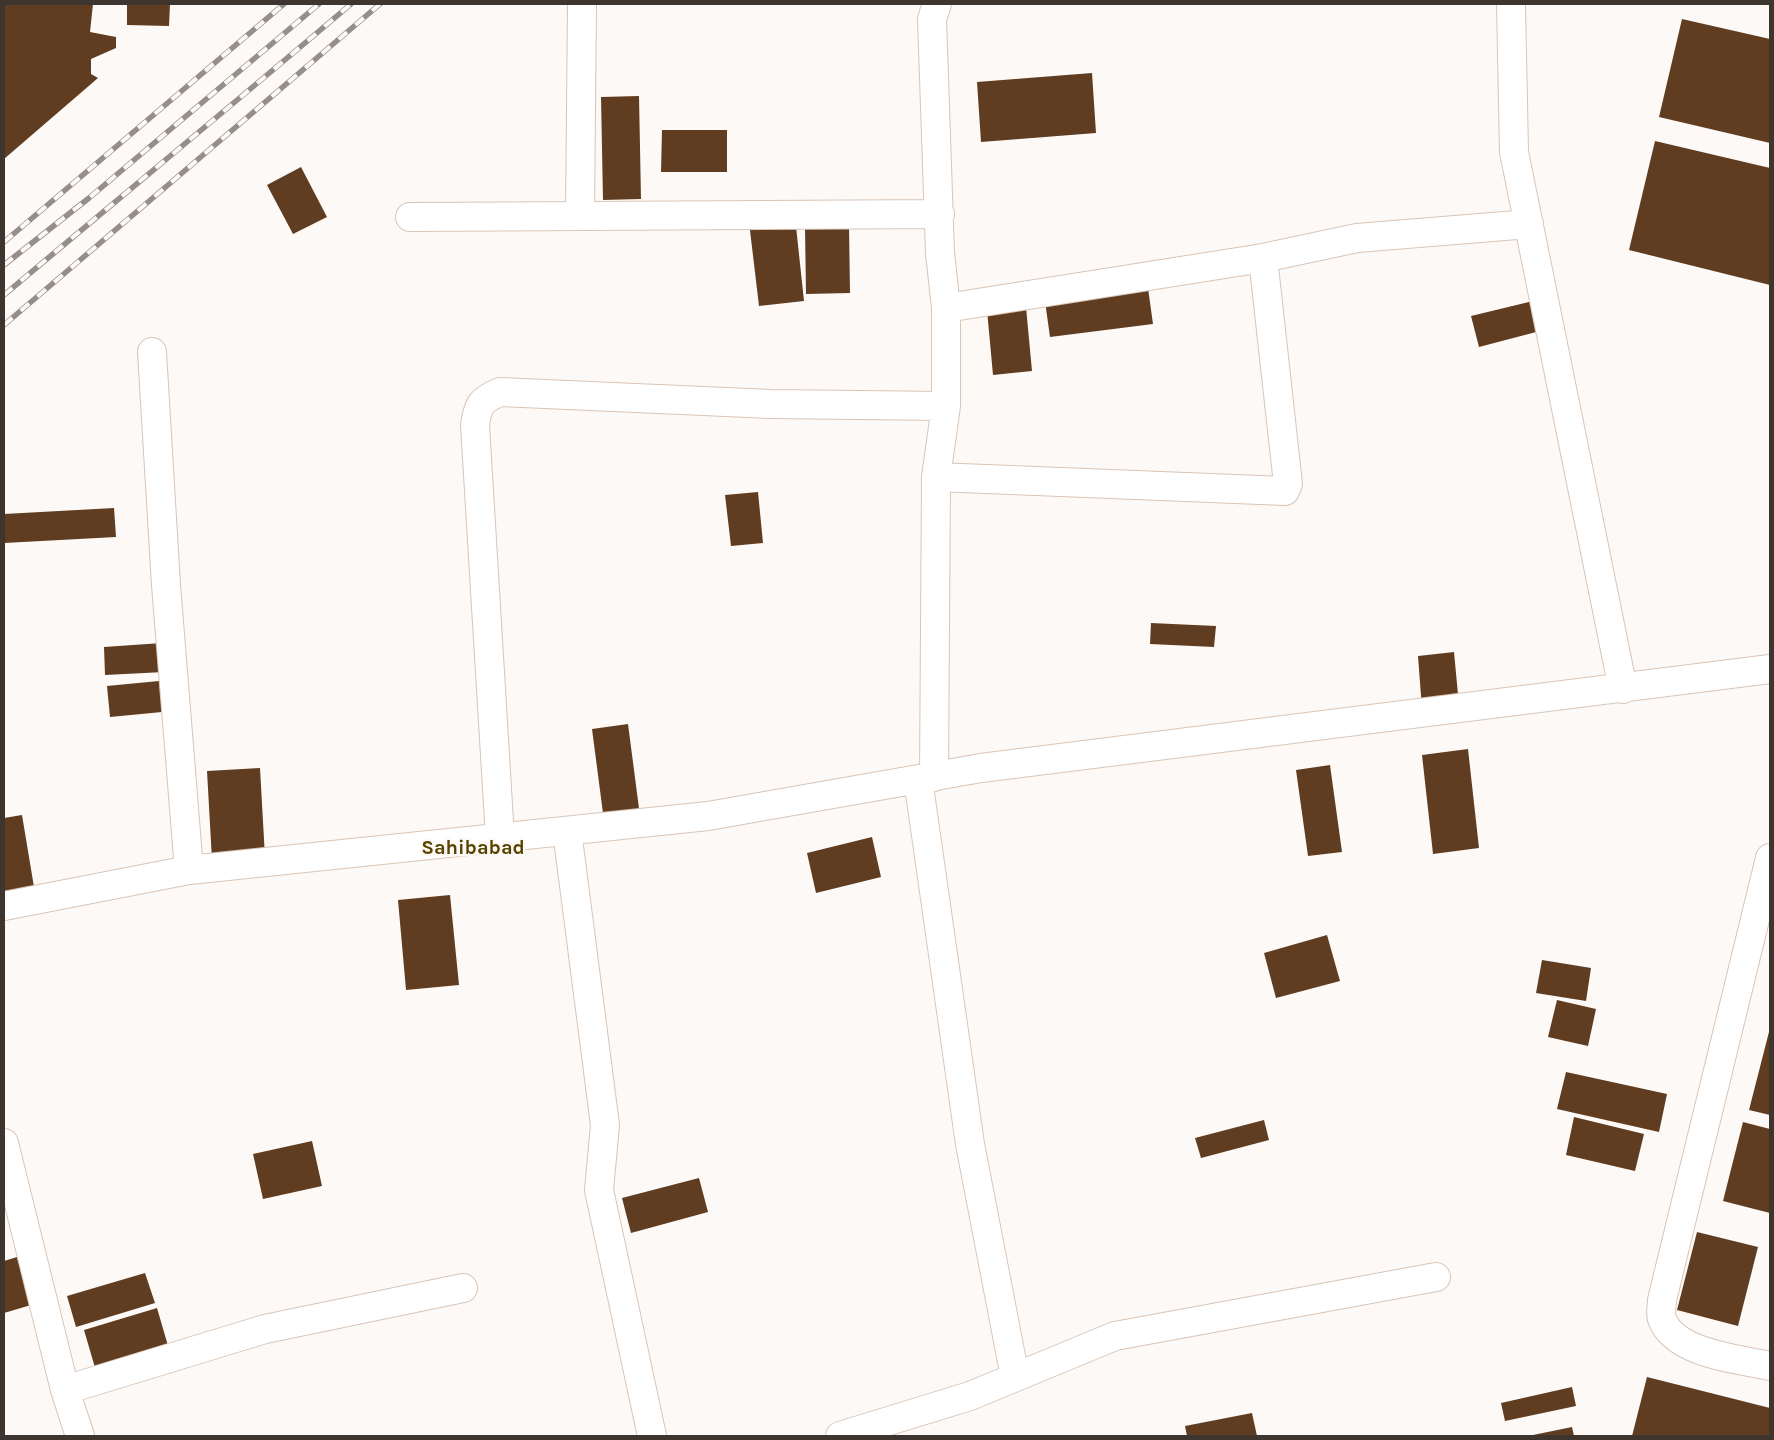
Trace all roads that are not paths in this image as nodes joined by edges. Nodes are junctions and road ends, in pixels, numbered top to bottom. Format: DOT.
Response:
graph roads {
  1 [pos="582,4"];
  2 [pos="938,4"];
  3 [pos="1511,4"];
  4 [pos="940,214"];
  5 [pos="580,216"];
  6 [pos="410,217"];
  7 [pos="1529,224"];
  8 [pos="1263,258"];
  9 [pos="946,308"];
  10 [pos="152,352"];
  11 [pos="946,406"];
  12 [pos="936,477"];
  13 [pos="1770,669"];
  14 [pos="1623,689"];
  15 [pos="926,778"];
  16 [pos="567,831"];
  17 [pos="500,838"];
  18 [pos="1770,858"];
  19 [pos="189,870"];
  20 [pos="4,906"];
  21 [pos="4,1143"];
  22 [pos="1436,1277"];
  23 [pos="463,1288"];
  24 [pos="1770,1366"];
  25 [pos="1015,1377"];
  26 [pos="65,1390"];
  27 [pos="80,1436"];
  28 [pos="652,1436"];
  29 [pos="840,1436"];
  1 -- 5 [label="street"];
  2 -- 4 [label="street"];
  3 -- 7 [label="street"];
  4 -- 5 [label="street"];
  4 -- 9 [label="street"];
  5 -- 6 [label="street"];
  7 -- 8 [label="street"];
  7 -- 14 [label="street"];
  8 -- 9 [label="street"];
  8 -- 12 [label="street"];
  9 -- 11 [label="street"];
  10 -- 19 [label="street"];
  11 -- 12 [label="street"];
  11 -- 17 [label="street"];
  12 -- 15 [label="street"];
  13 -- 14 [label="street"];
  14 -- 15 [label="street"];
  15 -- 16 [label="street"];
  15 -- 25 [label="street"];
  16 -- 17 [label="street"];
  16 -- 28 [label="street"];
  17 -- 19 [label="street"];
  18 -- 24 [label="street"];
  19 -- 20 [label="street"];
  21 -- 26 [label="street"];
  22 -- 25 [label="street"];
  23 -- 26 [label="street"];
  25 -- 29 [label="street"];
  26 -- 27 [label="street"];
}
